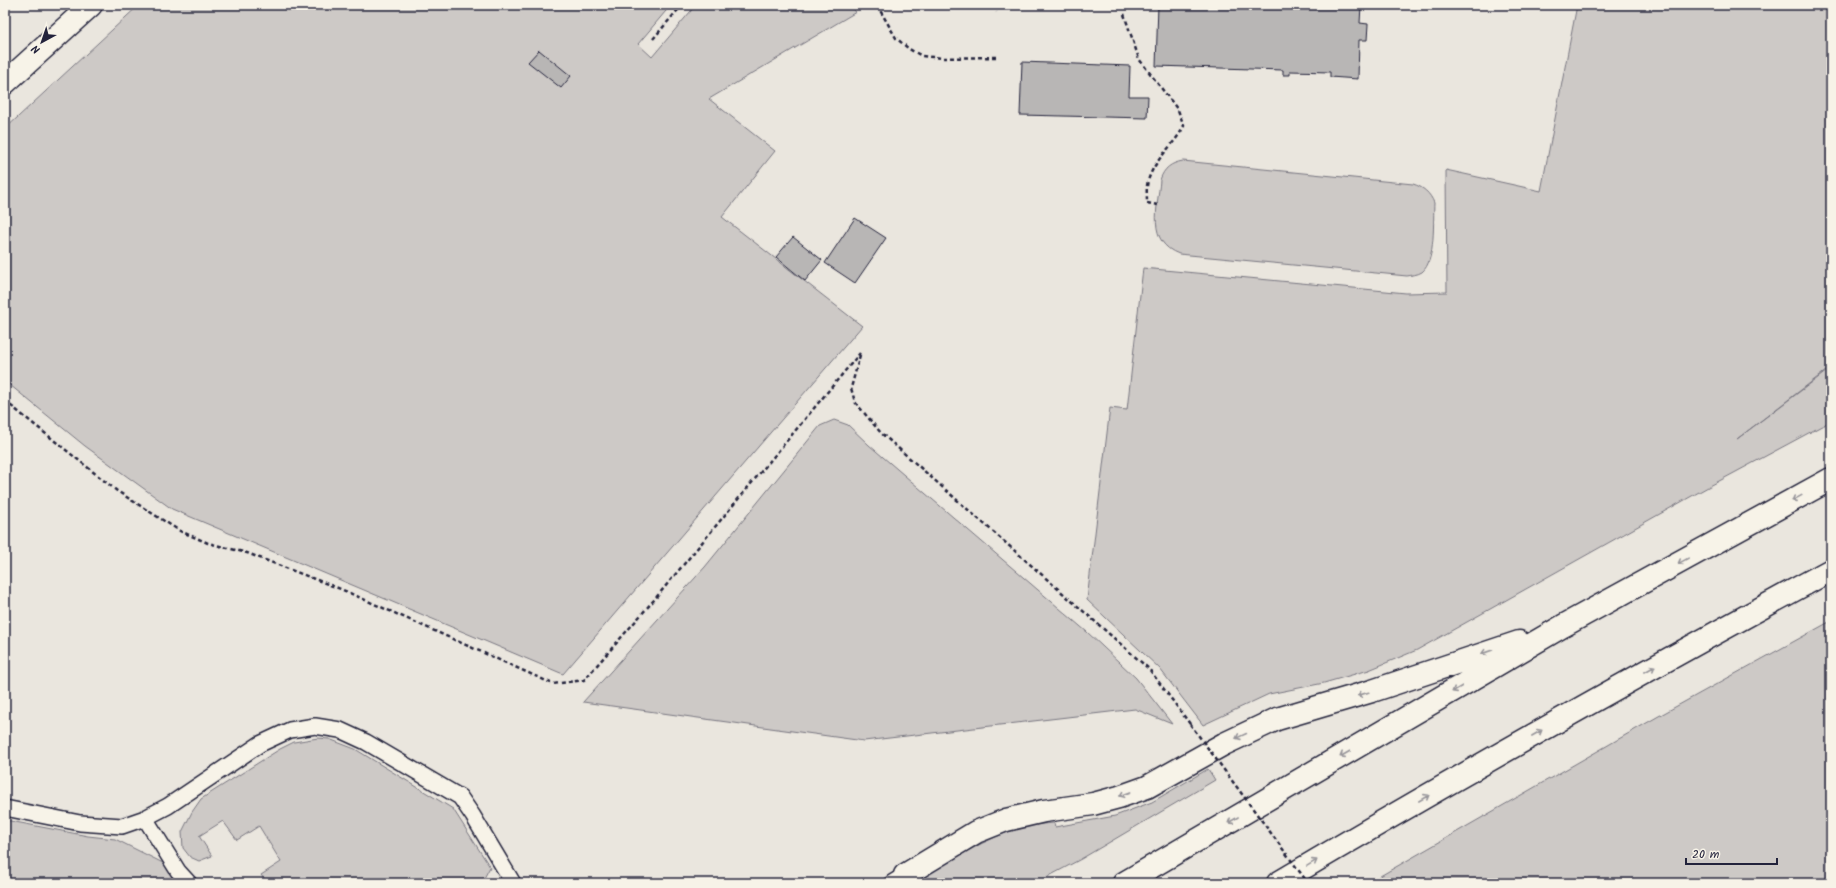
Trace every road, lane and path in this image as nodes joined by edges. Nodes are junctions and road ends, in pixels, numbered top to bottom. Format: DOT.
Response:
graph roads {
  1 [pos="91,5"];
  2 [pos="682,5"];
  3 [pos="877,5"];
  4 [pos="996,5"];
  5 [pos="997,12"];
  6 [pos="1124,14"];
  7 [pos="653,39"];
  8 [pos="997,57"];
  9 [pos="5,83"];
  10 [pos="1158,205"];
  11 [pos="5,401"];
  12 [pos="1831,480"];
  13 [pos="1831,570"];
  14 [pos="1564,626"];
  15 [pos="5,808"];
  16 [pos="145,818"];
  17 [pos="899,879"];
  18 [pos="190,883"];
  19 [pos="513,883"];
  20 [pos="1124,883"];
  21 [pos="1278,883"];
  22 [pos="1308,883"];
  1 -- 9 [label="main road"];
  2 -- 7 [label="path"];
  3 -- 8 [label="path"];
  4 -- 5 [label="path"];
  6 -- 10 [label="path"];
  11 -- 22 [label="path, bridge"];
  12 -- 14 [label="main road, one-way"];
  21 -- 13 [label="main road, one-way"];
  14 -- 17 [label="main road, one-way"];
  14 -- 20 [label="main road, one-way"];
  15 -- 16 [label="lane"];
  16 -- 18 [label="lane"];
  16 -- 19 [label="lane"];
}
